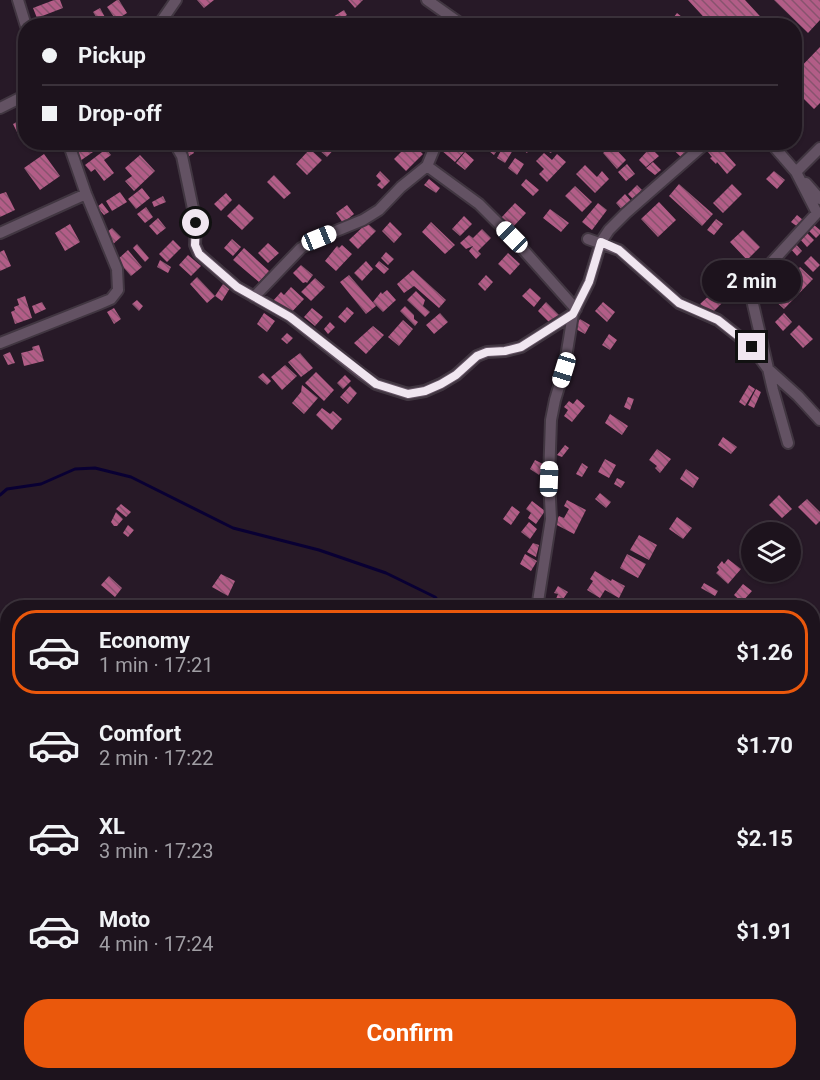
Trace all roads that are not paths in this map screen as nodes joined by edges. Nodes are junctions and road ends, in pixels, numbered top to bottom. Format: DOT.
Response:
graph roads {
  1 [pos="18,0"];
  2 [pos="176,0"];
  3 [pos="427,0"];
  4 [pos="24,18"];
  5 [pos="164,18"];
  6 [pos="453,18"];
  7 [pos="18,99"];
  8 [pos="0,108"];
  9 [pos="820,148"];
  10 [pos="71,150"];
  11 [pos="179,150"];
  12 [pos="435,150"];
  13 [pos="698,150"];
  14 [pos="777,150"];
  15 [pos="427,166"];
  16 [pos="796,172"];
  17 [pos="86,194"];
  18 [pos="820,199"];
  19 [pos="0,233"];
  20 [pos="588,239"];
  21 [pos="601,242"];
  22 [pos="254,297"];
  23 [pos="574,311"];
  24 [pos="0,343"];
  25 [pos="768,369"];
  26 [pos="820,420"];
  27 [pos="788,443"];
  28 [pos="538,600"];
  1 -- 4 [label="street"];
  2 -- 5 [label="street"];
  3 -- 6 [label="street"];
  7 -- 8 [label="street"];
  9 -- 16 [label="street"];
  10 -- 17 [label="street"];
  11 -- 22 [label="street"];
  12 -- 15 [label="street"];
  13 -- 21 [label="street"];
  14 -- 16 [label="street"];
  15 -- 22 [label="street"];
  15 -- 23 [label="street"];
  16 -- 18 [label="street"];
  16 -- 25 [label="street"];
  17 -- 19 [label="street"];
  17 -- 24 [label="street"];
  20 -- 21 [label="street"];
  21 -- 23 [label="street"];
  21 -- 25 [label="street"];
  22 -- 23 [label="street"];
  23 -- 28 [label="street"];
  25 -- 26 [label="street"];
  25 -- 27 [label="street"];
}
